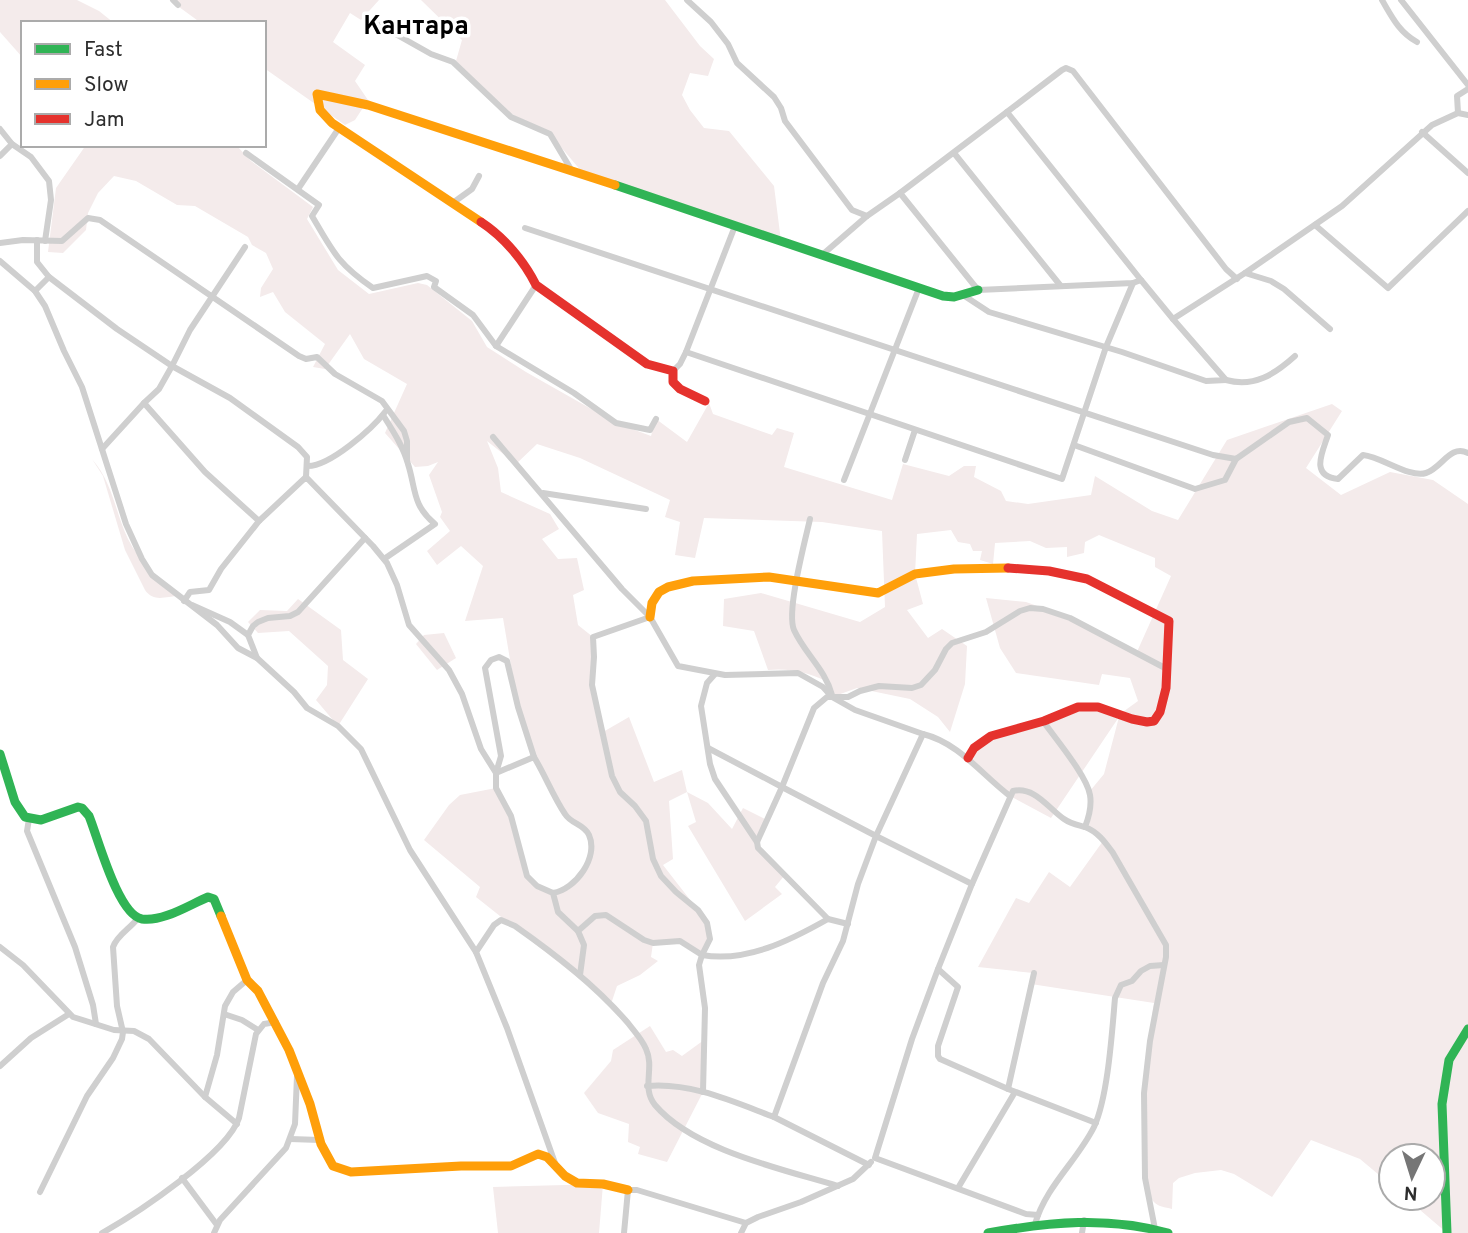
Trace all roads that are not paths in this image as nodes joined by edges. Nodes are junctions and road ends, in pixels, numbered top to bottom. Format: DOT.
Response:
graph roads {
  1 [pos="687,0"];
  2 [pos="1382,0"];
  3 [pos="1401,0"];
  4 [pos="368,18"];
  5 [pos="1417,42"];
  6 [pos="1468,87"];
  7 [pos="1007,112"];
  8 [pos="1458,113"];
  9 [pos="1468,115"];
  10 [pos="339,128"];
  11 [pos="0,130"];
  12 [pos="1422,132"];
  13 [pos="12,144"];
  14 [pos="246,153"];
  15 [pos="954,153"];
  16 [pos="0,156"];
  17 [pos="572,171"];
  18 [pos="1468,173"];
  19 [pos="479,176"];
  20 [pos="298,189"];
  21 [pos="900,193"];
  22 [pos="454,202"];
  23 [pos="1468,211"];
  24 [pos="867,216"];
  25 [pos="1315,225"];
  26 [pos="735,226"];
  27 [pos="525,228"];
  28 [pos="41,240"];
  29 [pos="0,243"];
  30 [pos="245,247"];
  31 [pos="822,255"];
  32 [pos="0,261"];
  33 [pos="1245,274"];
  34 [pos="50,276"];
  35 [pos="1237,279"];
  36 [pos="1141,280"];
  37 [pos="1133,283"];
  38 [pos="536,285"];
  39 [pos="1060,285"];
  40 [pos="919,288"];
  41 [pos="710,289"];
  42 [pos="978,290"];
  43 [pos="34,291"];
  44 [pos="963,295"];
  45 [pos="213,296"];
  46 [pos="1173,319"];
  47 [pos="1330,328"];
  48 [pos="496,346"];
  49 [pos="1107,348"];
  50 [pos="894,350"];
  51 [pos="686,352"];
  52 [pos="1295,356"];
  53 [pos="172,366"];
  54 [pos="673,370"];
  55 [pos="1226,380"];
  56 [pos="383,401"];
  57 [pos="705,401"];
  58 [pos="145,403"];
  59 [pos="1084,413"];
  60 [pos="869,414"];
  61 [pos="383,415"];
  62 [pos="656,419"];
  63 [pos="915,430"];
  64 [pos="493,437"];
  65 [pos="1074,445"];
  66 [pos="102,449"];
  67 [pos="1468,453"];
  68 [pos="407,459"];
  69 [pos="1236,459"];
  70 [pos="905,460"];
  71 [pos="308,466"];
  72 [pos="306,477"];
  73 [pos="844,480"];
  74 [pos="543,494"];
  75 [pos="646,509"];
  76 [pos="810,519"];
  77 [pos="259,521"];
  78 [pos="365,538"];
  79 [pos="384,559"];
  80 [pos="797,581"];
  81 [pos="184,601"];
  82 [pos="191,606"];
  83 [pos="650,617"];
  84 [pos="248,635"];
  85 [pos="257,657"];
  86 [pos="1165,668"];
  87 [pos="715,674"];
  88 [pos="832,697"];
  89 [pos="1043,722"];
  90 [pos="923,734"];
  91 [pos="708,748"];
  92 [pos="0,754"];
  93 [pos="534,757"];
  94 [pos="968,758"];
  95 [pos="496,773"];
  96 [pos="782,787"];
  97 [pos="1010,796"];
  98 [pos="29,818"];
  99 [pos="1085,827"];
  100 [pos="876,836"];
  101 [pos="757,842"];
  102 [pos="972,884"];
  103 [pos="553,893"];
  104 [pos="138,918"];
  105 [pos="828,919"];
  106 [pos="848,923"];
  107 [pos="578,931"];
  108 [pos="0,947"];
  109 [pos="476,952"];
  110 [pos="702,954"];
  111 [pos="1164,965"];
  112 [pos="938,969"];
  113 [pos="1034,973"];
  114 [pos="580,975"];
  115 [pos="247,980"];
  116 [pos="69,1014"];
  117 [pos="224,1014"];
  118 [pos="276,1022"];
  119 [pos="96,1024"];
  120 [pos="1468,1028"];
  121 [pos="122,1029"];
  122 [pos="258,1030"];
  123 [pos="0,1066"];
  124 [pos="297,1074"];
  125 [pos="647,1086"];
  126 [pos="704,1091"];
  127 [pos="1012,1091"];
  128 [pos="205,1097"];
  129 [pos="774,1117"];
  130 [pos="1096,1123"];
  131 [pos="237,1124"];
  132 [pos="290,1139"];
  133 [pos="320,1140"];
  134 [pos="875,1158"];
  135 [pos="555,1163"];
  136 [pos="869,1165"];
  137 [pos="182,1178"];
  138 [pos="838,1186"];
  139 [pos="958,1188"];
  140 [pos="628,1190"];
  141 [pos="40,1192"];
  142 [pos="1037,1220"];
  143 [pos="1084,1220"];
  144 [pos="747,1223"];
  145 [pos="215,1229"];
  146 [pos="1155,1229"];
  147 [pos="102,1233"];
  148 [pos="624,1233"];
  149 [pos="741,1233"];
  150 [pos="988,1233"];
  151 [pos="1082,1233"];
  152 [pos="1168,1233"];
  153 [pos="1447,1233"];
  1 -- 24 [label="street"];
  2 -- 5 [label="street"];
  3 -- 6 [label="street"];
  4 -- 17 [label="street"];
  6 -- 8 [label="street"];
  7 -- 15 [label="street"];
  7 -- 35 [label="street"];
  7 -- 36 [label="street"];
  8 -- 9 [label="street"];
  8 -- 12 [label="street"];
  10 -- 17 [label="street"];
  10 -- 20 [label="street"];
  10 -- 22 [label="street"];
  11 -- 13 [label="street"];
  12 -- 18 [label="street"];
  12 -- 25 [label="street"];
  13 -- 16 [label="street"];
  13 -- 28 [label="street"];
  14 -- 20 [label="street"];
  15 -- 21 [label="street"];
  15 -- 39 [label="street"];
  17 -- 26 [label="street"];
  19 -- 22 [label="street"];
  20 -- 48 [label="street"];
  21 -- 24 [label="street"];
  21 -- 42 [label="street"];
  22 -- 38 [label="street"];
  23 -- 25 [label="street"];
  24 -- 31 [label="street"];
  25 -- 33 [label="street"];
  26 -- 31 [label="street"];
  26 -- 41 [label="street"];
  27 -- 41 [label="street"];
  28 -- 29 [label="street"];
  28 -- 34 [label="street"];
  28 -- 45 [label="street"];
  30 -- 45 [label="street"];
  31 -- 40 [label="street"];
  32 -- 43 [label="street"];
  33 -- 35 [label="street"];
  33 -- 47 [label="street"];
  34 -- 43 [label="street"];
  34 -- 53 [label="street"];
  35 -- 46 [label="street"];
  36 -- 37 [label="street"];
  36 -- 46 [label="street"];
  37 -- 39 [label="street"];
  37 -- 49 [label="street"];
  38 -- 48 [label="street"];
  38 -- 54 [label="street"];
  39 -- 42 [label="street"];
  40 -- 44 [label="street"];
  40 -- 50 [label="street"];
  41 -- 50 [label="street"];
  41 -- 51 [label="street"];
  42 -- 44 [label="street"];
  43 -- 66 [label="street"];
  44 -- 49 [label="street"];
  45 -- 53 [label="street"];
  45 -- 56 [label="street"];
  46 -- 55 [label="street"];
  48 -- 62 [label="street"];
  49 -- 55 [label="street"];
  49 -- 59 [label="street"];
  50 -- 59 [label="street"];
  50 -- 60 [label="street"];
  51 -- 54 [label="street"];
  51 -- 60 [label="street"];
  52 -- 55 [label="street"];
  53 -- 58 [label="street"];
  53 -- 71 [label="street"];
  54 -- 57 [label="street"];
  56 -- 61 [label="street"];
  56 -- 68 [label="street"];
  58 -- 66 [label="street"];
  58 -- 77 [label="street"];
  59 -- 65 [label="street"];
  59 -- 69 [label="street"];
  60 -- 63 [label="street"];
  60 -- 73 [label="street"];
  61 -- 68 [label="street"];
  61 -- 71 [label="street"];
  63 -- 65 [label="street"];
  63 -- 70 [label="street"];
  64 -- 74 [label="street"];
  65 -- 69 [label="street"];
  66 -- 81 [label="street"];
  67 -- 69 [label="street"];
  68 -- 79 [label="street"];
  71 -- 72 [label="street"];
  72 -- 77 [label="street"];
  72 -- 78 [label="street"];
  74 -- 75 [label="street"];
  74 -- 83 [label="street"];
  76 -- 80 [label="street"];
  77 -- 81 [label="street"];
  78 -- 79 [label="street"];
  78 -- 84 [label="street"];
  79 -- 95 [label="street"];
  80 -- 83 [label="street"];
  80 -- 86 [label="street"];
  80 -- 88 [label="street"];
  81 -- 82 [label="street"];
  82 -- 84 [label="street"];
  82 -- 85 [label="street"];
  83 -- 87 [label="street"];
  83 -- 110 [label="street"];
  84 -- 85 [label="street"];
  85 -- 109 [label="street"];
  86 -- 88 [label="street"];
  86 -- 89 [label="street"];
  87 -- 88 [label="street"];
  87 -- 91 [label="street"];
  88 -- 90 [label="street"];
  88 -- 96 [label="street"];
  89 -- 94 [label="street"];
  89 -- 99 [label="street"];
  90 -- 94 [label="street"];
  90 -- 100 [label="street"];
  91 -- 96 [label="street"];
  91 -- 101 [label="street"];
  92 -- 98 [label="street"];
  93 -- 95 [label="street"];
  93 -- 95 [label="street"];
  93 -- 103 [label="street"];
  94 -- 97 [label="street"];
  95 -- 103 [label="street"];
  96 -- 100 [label="street"];
  96 -- 101 [label="street"];
  97 -- 99 [label="street"];
  97 -- 102 [label="street"];
  98 -- 104 [label="street"];
  98 -- 119 [label="street"];
  99 -- 111 [label="street"];
  100 -- 102 [label="street"];
  100 -- 106 [label="street"];
  101 -- 105 [label="street"];
  102 -- 112 [label="street"];
  103 -- 107 [label="street"];
  104 -- 115 [label="street"];
  104 -- 121 [label="street"];
  105 -- 106 [label="street"];
  105 -- 110 [label="street"];
  106 -- 129 [label="street"];
  107 -- 110 [label="street"];
  107 -- 114 [label="street"];
  108 -- 116 [label="street"];
  109 -- 114 [label="street"];
  109 -- 135 [label="street"];
  110 -- 126 [label="street"];
  111 -- 130 [label="street"];
  111 -- 146 [label="street"];
  112 -- 127 [label="street"];
  112 -- 134 [label="street"];
  113 -- 127 [label="street"];
  114 -- 125 [label="street"];
  115 -- 117 [label="street"];
  115 -- 118 [label="street"];
  116 -- 119 [label="street"];
  116 -- 123 [label="street"];
  117 -- 122 [label="street"];
  117 -- 128 [label="street"];
  118 -- 122 [label="street"];
  118 -- 124 [label="street"];
  119 -- 121 [label="street"];
  120 -- 153 [label="street"];
  121 -- 128 [label="street"];
  121 -- 141 [label="street"];
  122 -- 131 [label="street"];
  124 -- 132 [label="street"];
  124 -- 133 [label="street"];
  125 -- 126 [label="street"];
  125 -- 138 [label="street"];
  126 -- 129 [label="street"];
  127 -- 130 [label="street"];
  127 -- 139 [label="street"];
  128 -- 131 [label="street"];
  129 -- 136 [label="street"];
  130 -- 142 [label="street"];
  131 -- 137 [label="street"];
  132 -- 133 [label="street"];
  132 -- 145 [label="street"];
  133 -- 135 [label="street"];
  134 -- 136 [label="street"];
  134 -- 139 [label="street"];
  135 -- 140 [label="street"];
  136 -- 138 [label="street"];
  137 -- 145 [label="street"];
  137 -- 147 [label="street"];
  138 -- 144 [label="street"];
  139 -- 142 [label="street"];
  140 -- 144 [label="street"];
  140 -- 148 [label="street"];
  142 -- 143 [label="street"];
  142 -- 150 [label="street"];
  143 -- 146 [label="street"];
  143 -- 151 [label="street"];
  144 -- 149 [label="street"];
  146 -- 152 [label="street"];
}
